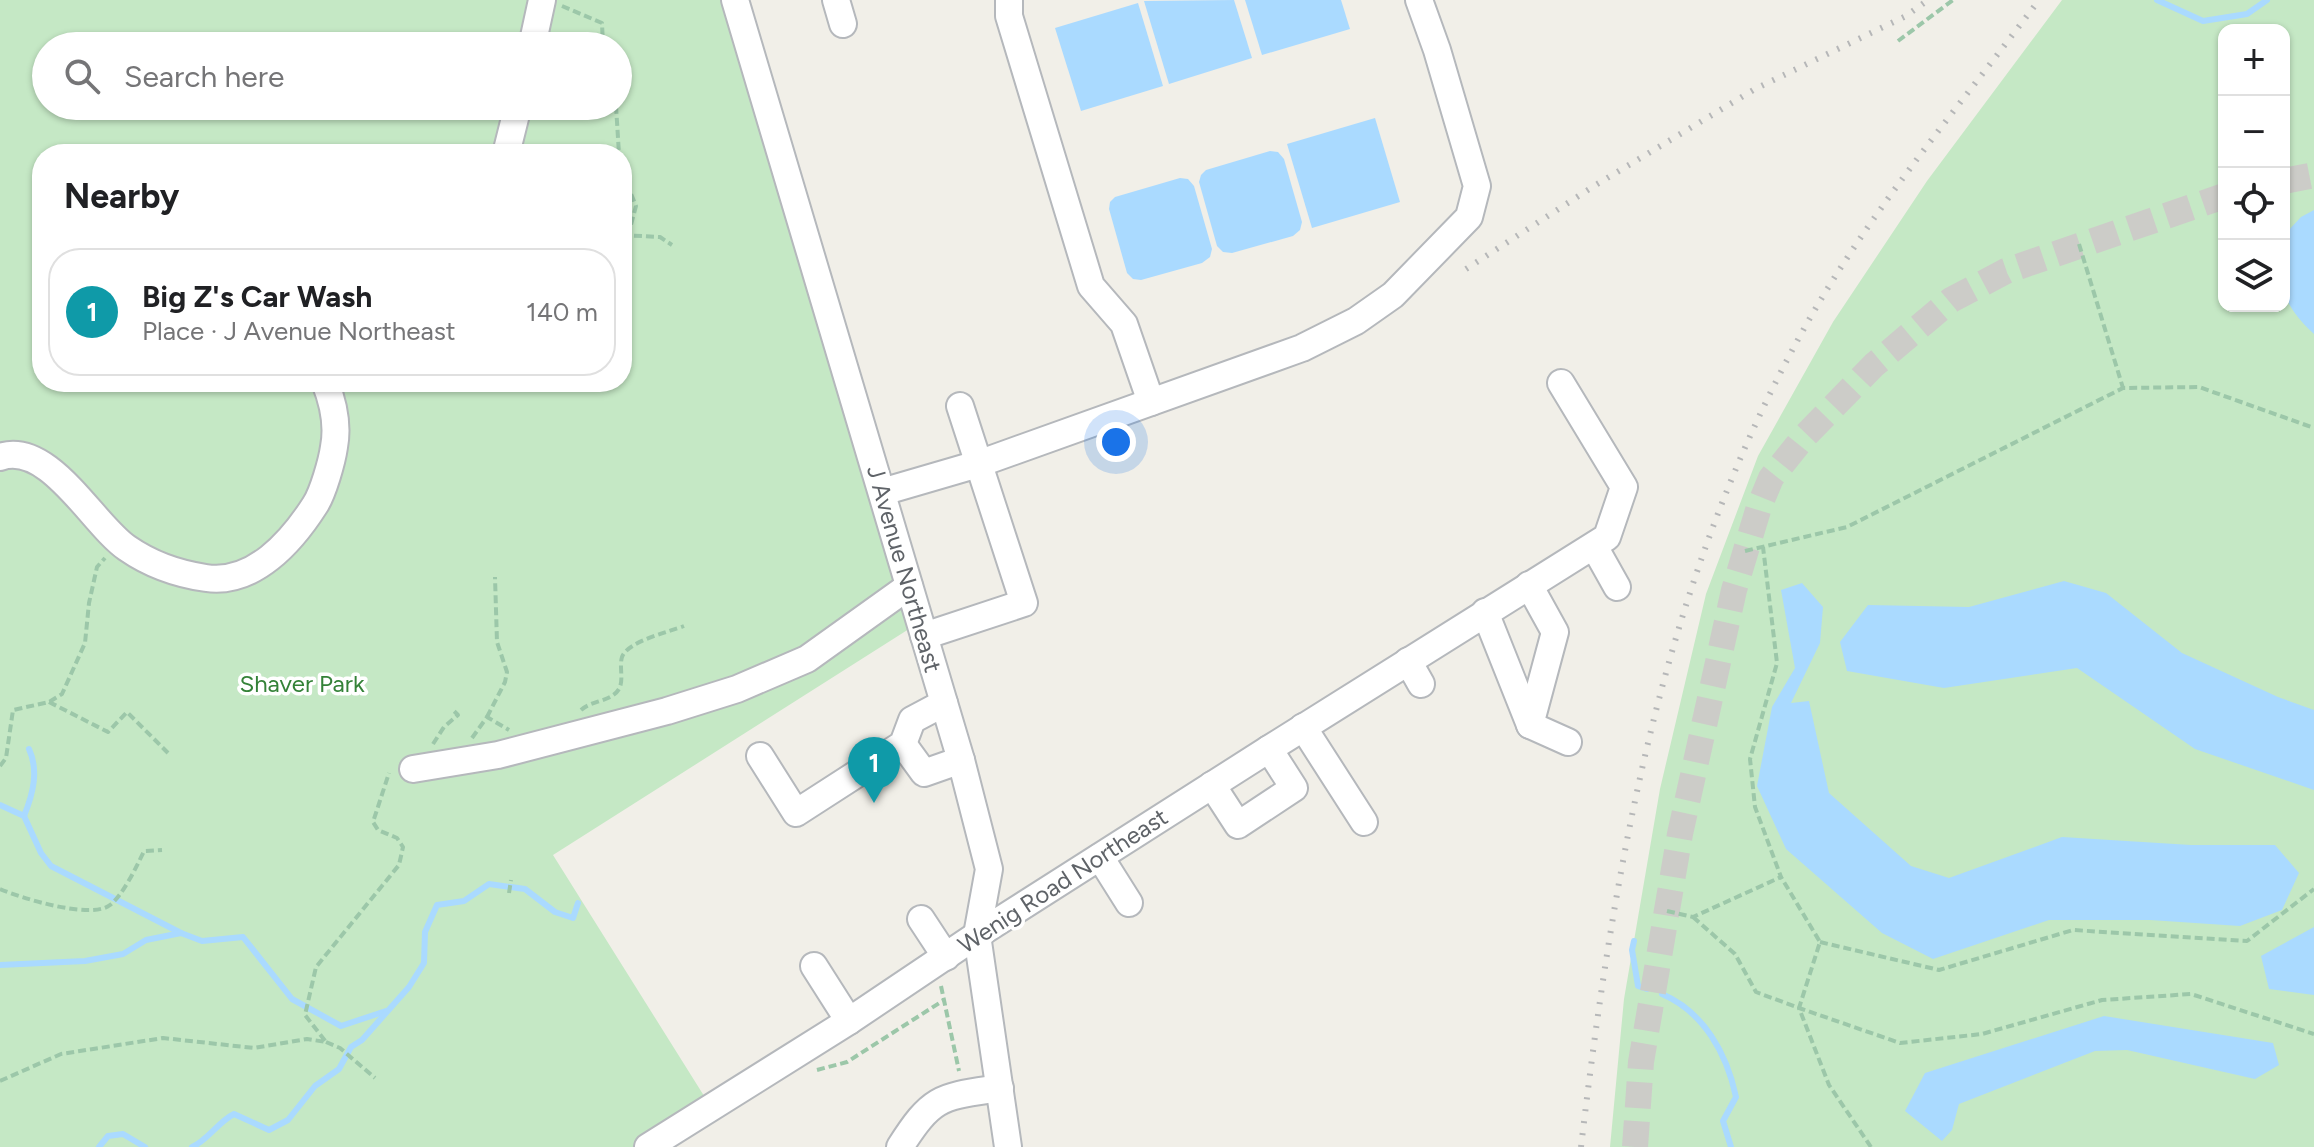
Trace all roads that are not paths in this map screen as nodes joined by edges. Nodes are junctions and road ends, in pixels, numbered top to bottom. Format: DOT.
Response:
graph roads {
  1 [pos="542,0"];
  2 [pos="735,0"];
  3 [pos="1009,0"];
  4 [pos="1419,0"];
  5 [pos="535,32"];
  6 [pos="514,120"];
  7 [pos="508,144"];
  8 [pos="1561,383"];
  9 [pos="329,392"];
  10 [pos="1151,402"];
  11 [pos="960,406"];
  12 [pos="0,457"];
  13 [pos="978,464"];
  14 [pos="882,492"];
  15 [pos="1594,546"];
  16 [pos="1529,585"];
  17 [pos="909,586"];
  18 [pos="1617,587"];
  19 [pos="1481,615"];
  20 [pos="924,636"];
  21 [pos="944,703"];
  22 [pos="1530,725"];
  23 [pos="1303,727"];
  24 [pos="1568,742"];
  25 [pos="903,744"];
  26 [pos="1269,749"];
  27 [pos="760,756"];
  28 [pos="961,760"];
  29 [pos="401,771"];
  30 [pos="1212,785"];
  31 [pos="1364,822"];
  32 [pos="1100,857"];
  33 [pos="1129,903"];
  34 [pos="921,919"];
  35 [pos="977,935"];
  36 [pos="814,966"];
  37 [pos="943,969"];
  38 [pos="849,1021"];
  39 [pos="1000,1088"];
  40 [pos="648,1147"];
  41 [pos="900,1147"];
  42 [pos="1008,1147"];
  1 -- 5 [label="street"];
  2 -- 14 [label="street, J Avenue Northeast"];
  3 -- 10 [label="street"];
  4 -- 10 [label="street"];
  6 -- 7 [label="street"];
  8 -- 15 [label="street"];
  9 -- 12 [label="street"];
  10 -- 13 [label="street"];
  11 -- 13 [label="street"];
  13 -- 14 [label="street"];
  13 -- 20 [label="street"];
  14 -- 17 [label="street, J Avenue Northeast"];
  15 -- 16 [label="street, Wenig Road Northeast"];
  15 -- 18 [label="street"];
  16 -- 19 [label="street, Wenig Road Northeast"];
  16 -- 22 [label="street"];
  17 -- 20 [label="street, J Avenue Northeast"];
  17 -- 29 [label="street"];
  19 -- 22 [label="street"];
  19 -- 23 [label="street, Wenig Road Northeast"];
  20 -- 21 [label="street, J Avenue Northeast"];
  21 -- 25 [label="street"];
  21 -- 28 [label="street, J Avenue Northeast"];
  22 -- 24 [label="street"];
  23 -- 26 [label="street, Wenig Road Northeast"];
  23 -- 31 [label="street"];
  25 -- 27 [label="street"];
  25 -- 28 [label="street"];
  26 -- 30 [label="street, Wenig Road Northeast"];
  26 -- 30 [label="street"];
  28 -- 35 [label="street, J Avenue Northeast"];
  30 -- 32 [label="street, Wenig Road Northeast"];
  32 -- 33 [label="street"];
  32 -- 35 [label="street, Wenig Road Northeast"];
  34 -- 37 [label="street"];
  35 -- 37 [label="street, Wenig Road Northeast"];
  35 -- 39 [label="street, J Avenue Northeast"];
  36 -- 38 [label="street"];
  37 -- 38 [label="street, Wenig Road Northeast"];
  38 -- 40 [label="street, Wenig Road Northeast"];
  39 -- 41 [label="street"];
  39 -- 42 [label="street, J Avenue Northeast"];
}
